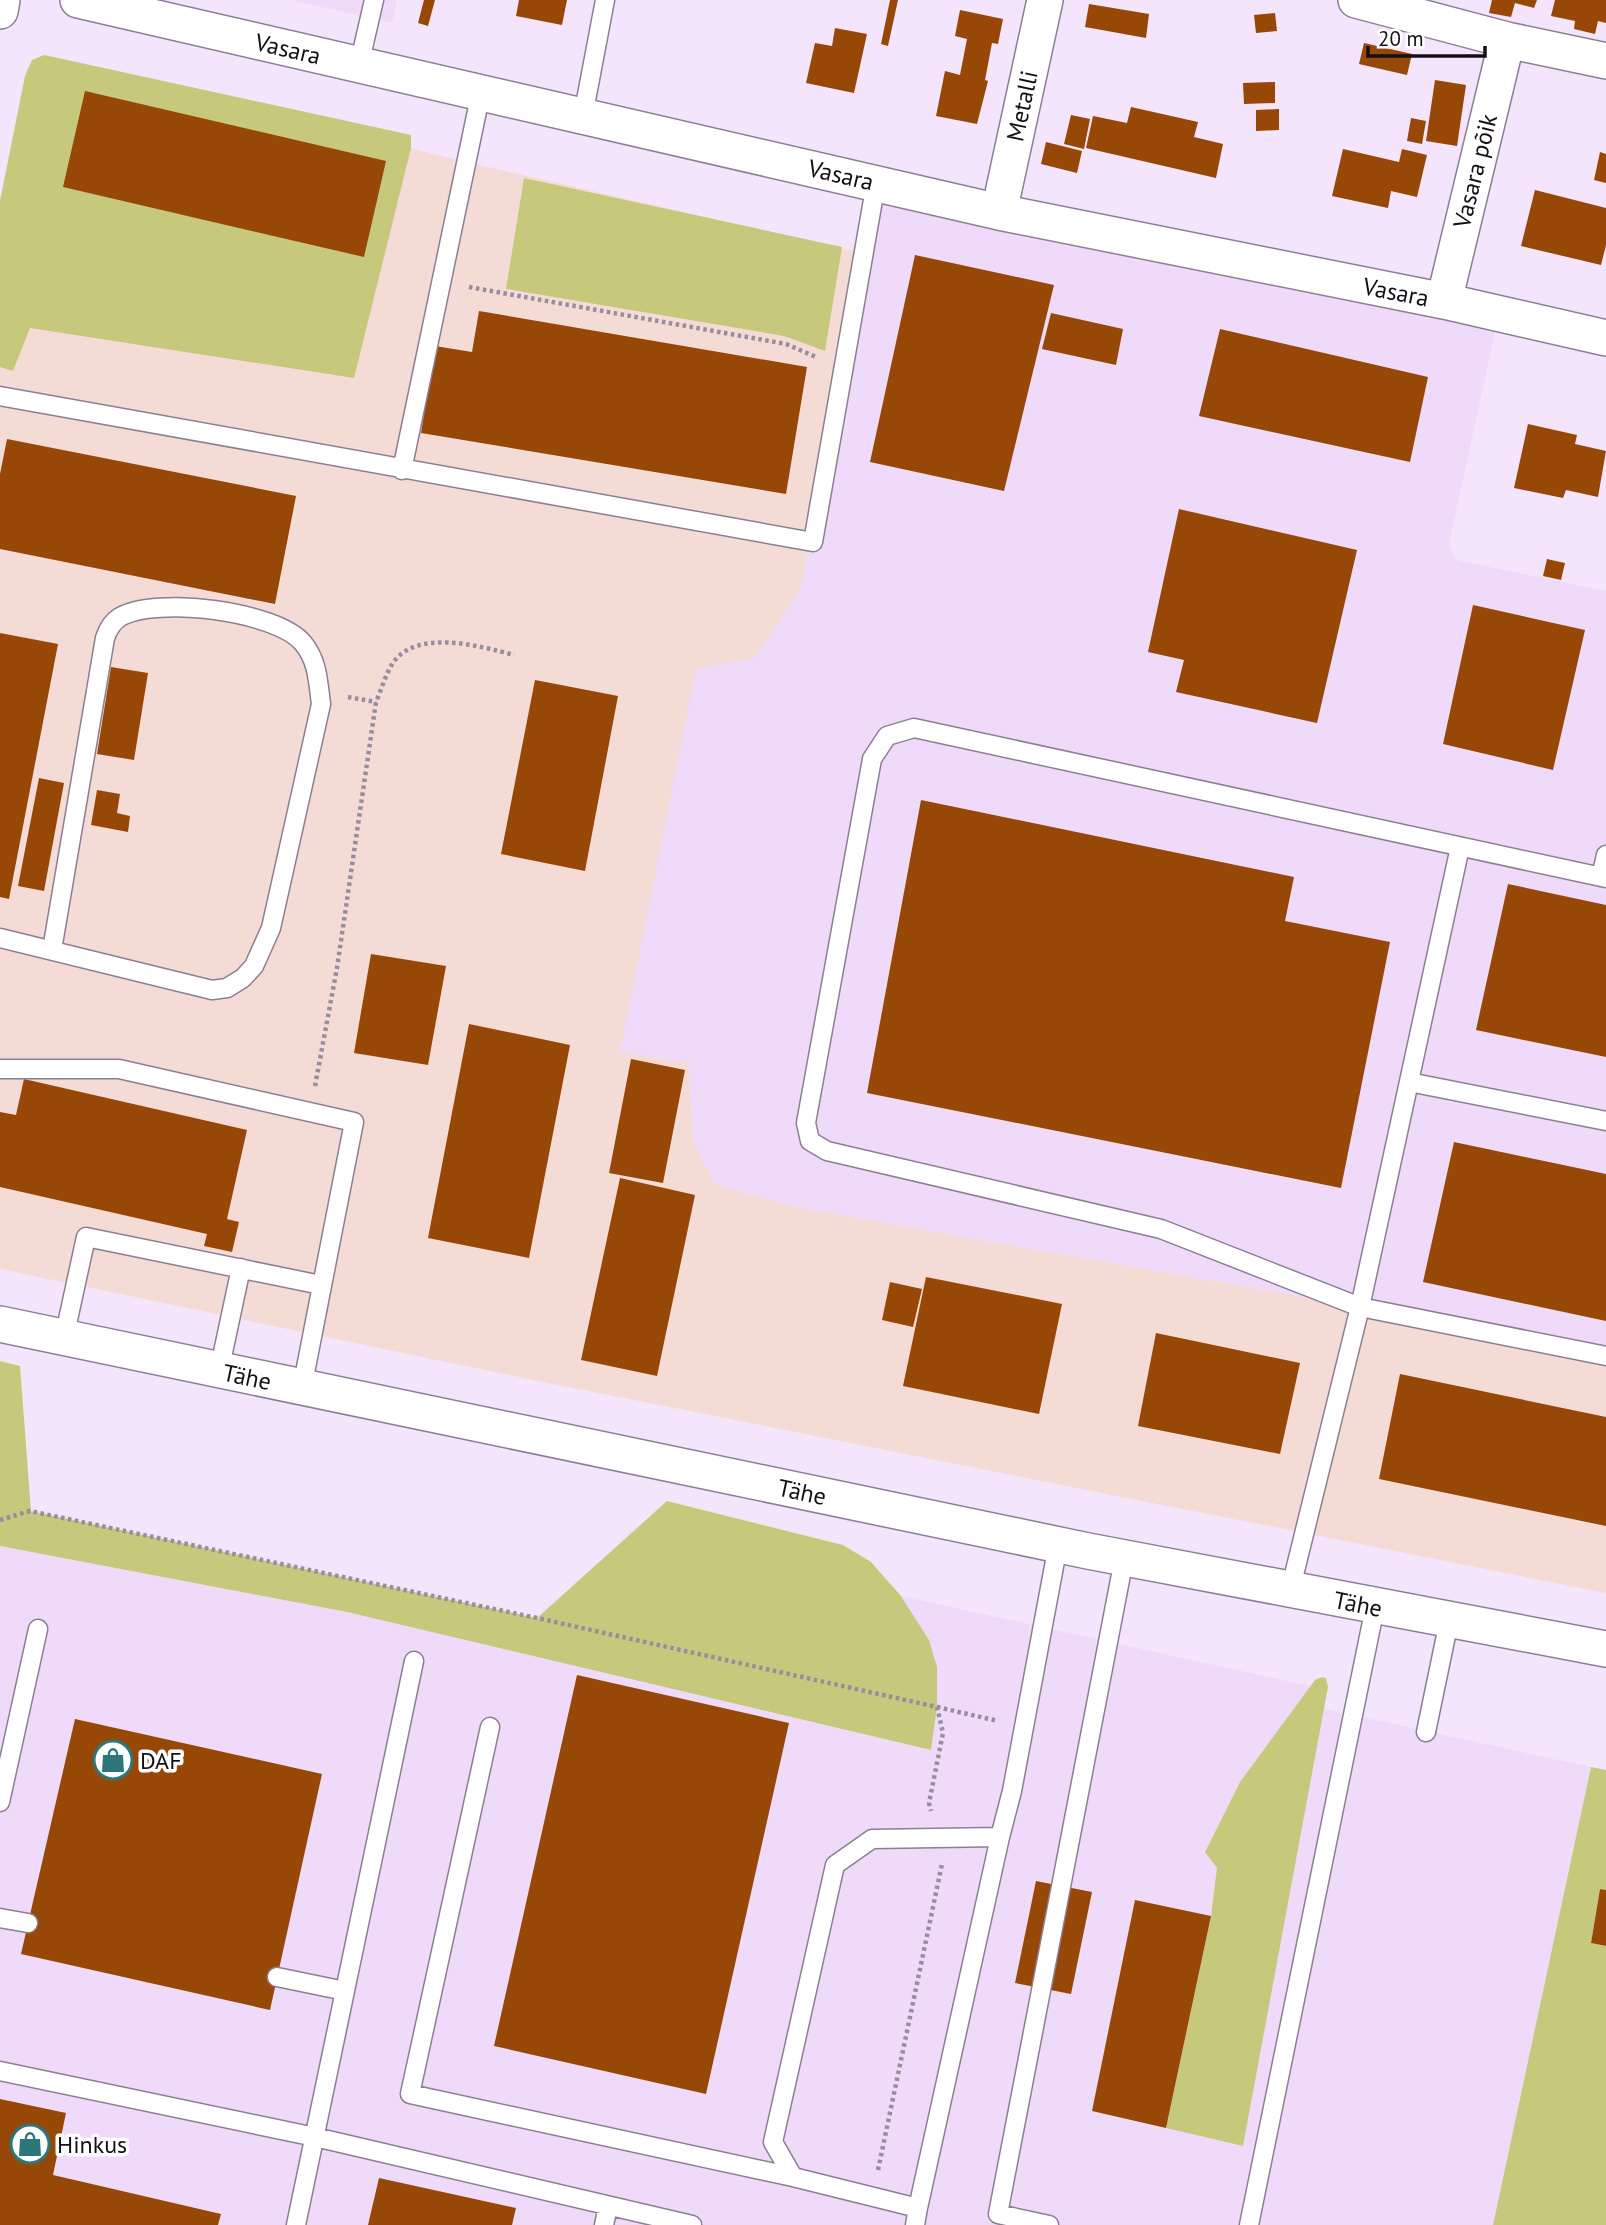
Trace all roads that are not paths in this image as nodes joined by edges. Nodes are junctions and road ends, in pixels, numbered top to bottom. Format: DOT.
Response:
graph roads {
  1 [pos="2,0"];
  2 [pos="78,0"];
  3 [pos="374,0"];
  4 [pos="605,0"];
  5 [pos="1045,0"];
  6 [pos="1356,0"];
  7 [pos="0,12"];
  8 [pos="1507,40"];
  9 [pos="1606,61"];
  10 [pos="359,65"];
  11 [pos="481,92"];
  12 [pos="583,116"];
  13 [pos="876,183"];
  14 [pos="999,212"];
  15 [pos="1444,301"];
  16 [pos="1606,338"];
  17 [pos="0,396"];
  18 [pos="402,470"];
  19 [pos="1460,847"];
  20 [pos="1606,855"];
  21 [pos="1603,878"];
  22 [pos="0,938"];
  23 [pos="52,950"];
  24 [pos="0,1069"];
  25 [pos="1409,1082"];
  26 [pos="1606,1121"];
  27 [pos="240,1269"];
  28 [pos="321,1285"];
  29 [pos="1360,1307"];
  30 [pos="0,1324"];
  31 [pos="64,1338"];
  32 [pos="1606,1356"];
  33 [pos="219,1371"];
  34 [pos="302,1388"];
  35 [pos="1058,1545"];
  36 [pos="1124,1559"];
  37 [pos="1290,1591"];
  38 [pos="1375,1607"];
  39 [pos="1449,1621"];
  40 [pos="38,1629"];
  41 [pos="1606,1649"];
  42 [pos="414,1661"];
  43 [pos="489,1727"];
  44 [pos="1426,1732"];
  45 [pos="0,1802"];
  46 [pos="1000,1837"];
  47 [pos="0,1918"];
  48 [pos="28,1923"];
  49 [pos="277,1977"];
  50 [pos="345,1991"];
  51 [pos="0,2071"];
  52 [pos="315,2137"];
  53 [pos="793,2177"];
  54 [pos="608,2206"];
  55 [pos="916,2216"];
  56 [pos="296,2225"];
  57 [pos="604,2225"];
  58 [pos="692,2225"];
  59 [pos="1049,2225"];
  60 [pos="1249,2225"];
  1 -- 7 [label="street"];
  2 -- 10 [label="street, Vasara"];
  3 -- 10 [label="lane"];
  4 -- 12 [label="lane"];
  5 -- 14 [label="street, Metalli"];
  6 -- 8 [label="street"];
  8 -- 9 [label="street"];
  8 -- 15 [label="street, Vasara põik"];
  10 -- 11 [label="street, Vasara"];
  11 -- 12 [label="street, Vasara"];
  11 -- 18 [label="lane"];
  12 -- 13 [label="street, Vasara"];
  13 -- 14 [label="street, Vasara"];
  13 -- 18 [label="lane"];
  14 -- 15 [label="street, Vasara"];
  15 -- 16 [label="street, Vasara"];
  17 -- 18 [label="lane"];
  19 -- 21 [label="lane"];
  19 -- 25 [label="lane"];
  19 -- 29 [label="lane"];
  20 -- 21 [label="lane"];
  22 -- 23 [label="lane"];
  23 -- 23 [label="lane"];
  24 -- 28 [label="lane"];
  25 -- 26 [label="lane"];
  25 -- 29 [label="lane"];
  27 -- 28 [label="lane"];
  27 -- 31 [label="lane"];
  27 -- 33 [label="lane"];
  28 -- 34 [label="lane"];
  29 -- 32 [label="lane"];
  29 -- 37 [label="lane"];
  30 -- 31 [label="street, Tähe"];
  31 -- 33 [label="street, Tähe"];
  33 -- 34 [label="street, Tähe"];
  34 -- 35 [label="street, Tähe"];
  35 -- 36 [label="street, Tähe"];
  35 -- 46 [label="lane"];
  36 -- 37 [label="street, Tähe"];
  36 -- 59 [label="lane"];
  37 -- 38 [label="street, Tähe"];
  38 -- 39 [label="street, Tähe"];
  38 -- 60 [label="lane"];
  39 -- 41 [label="street, Tähe"];
  39 -- 44 [label="lane"];
  40 -- 45 [label="lane"];
  42 -- 50 [label="lane"];
  43 -- 53 [label="lane"];
  46 -- 53 [label="lane"];
  46 -- 55 [label="lane"];
  47 -- 48 [label="lane"];
  49 -- 50 [label="lane"];
  50 -- 52 [label="lane"];
  51 -- 52 [label="lane"];
  52 -- 54 [label="lane"];
  52 -- 56 [label="lane"];
  53 -- 55 [label="lane"];
  54 -- 57 [label="lane"];
  54 -- 58 [label="lane"];
}
